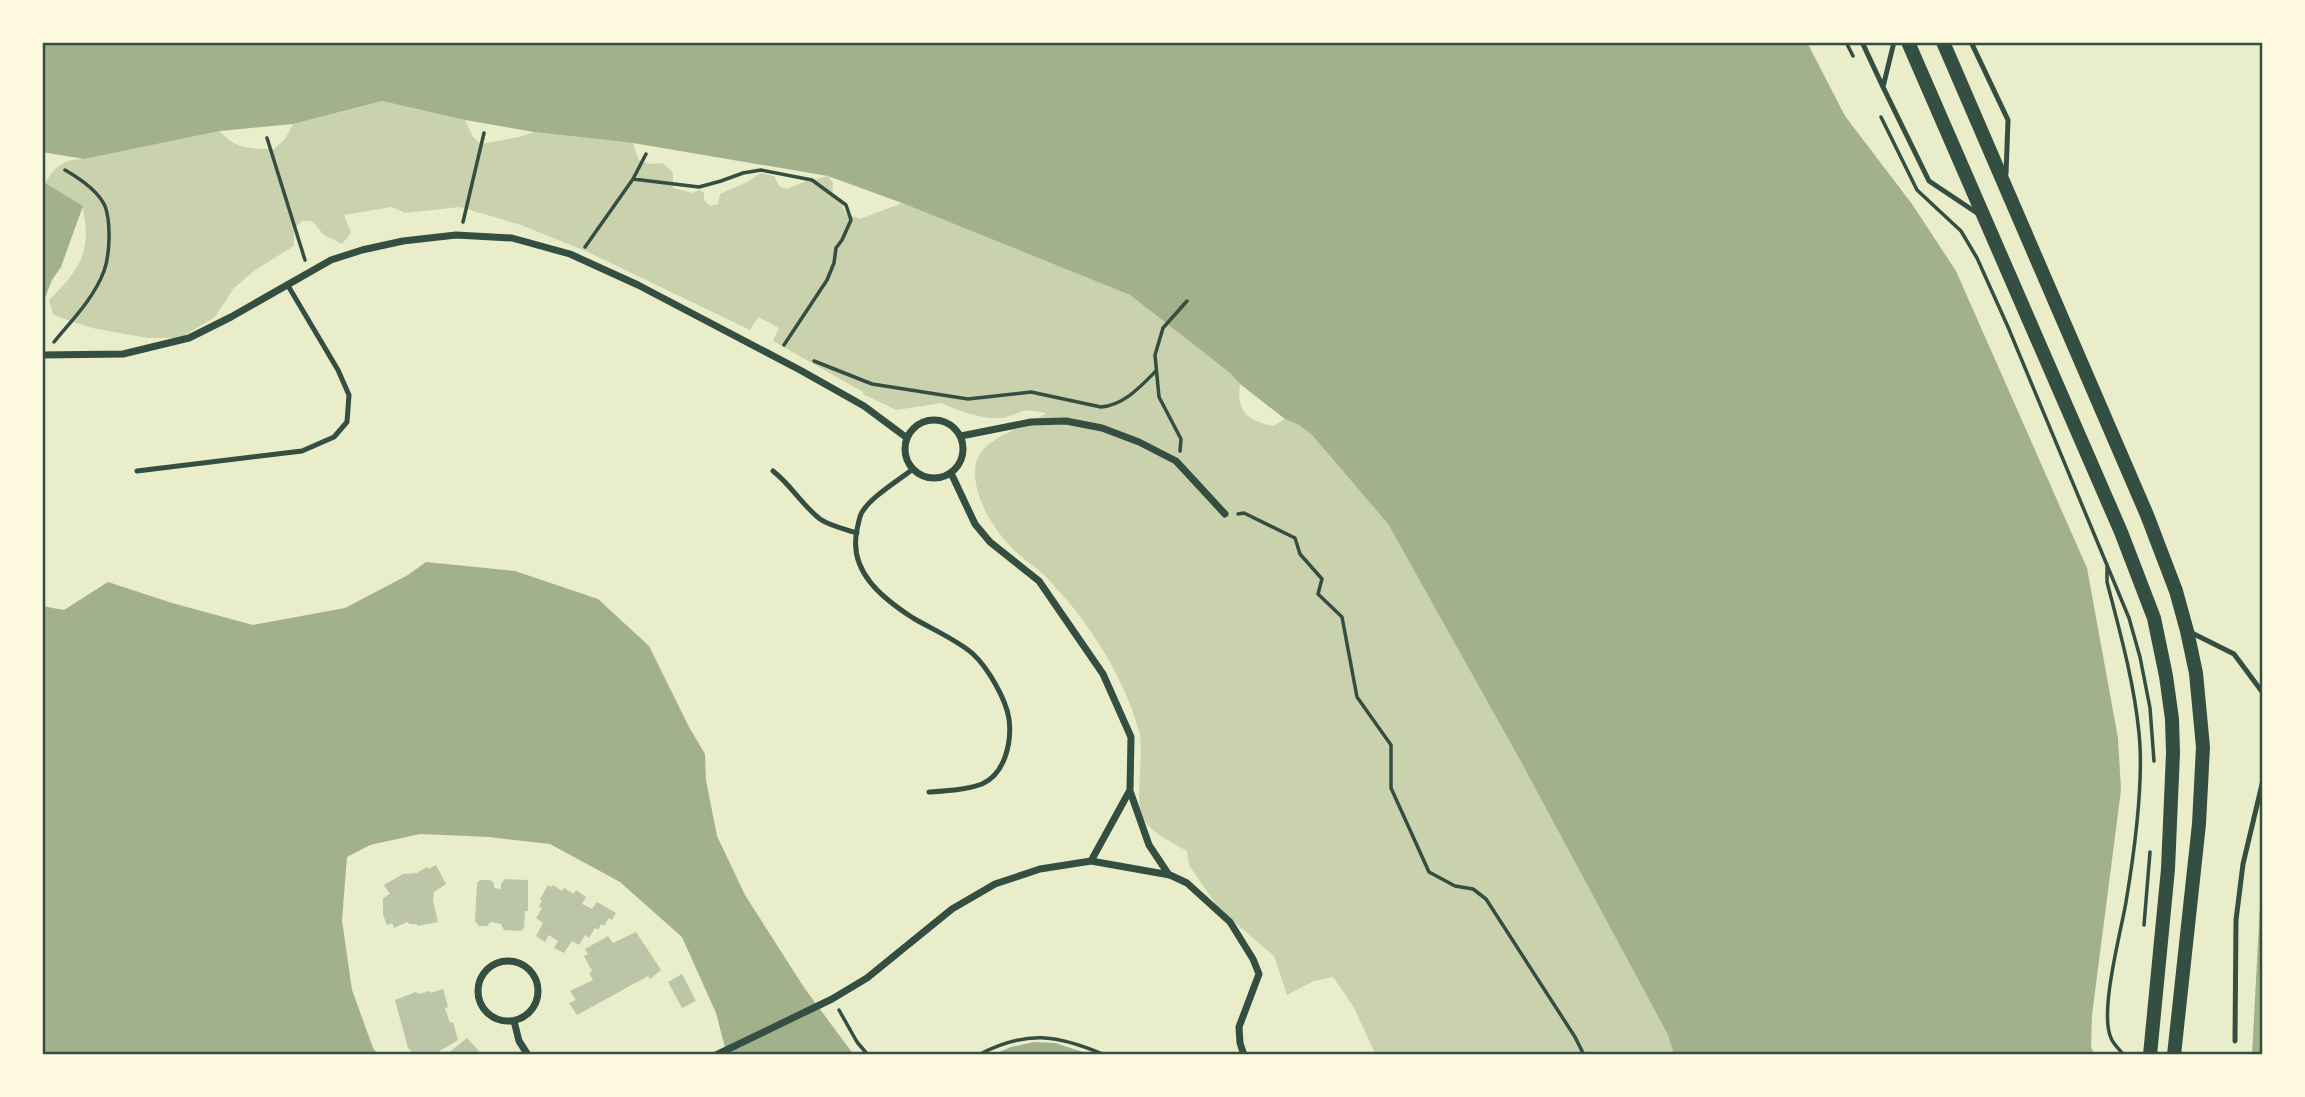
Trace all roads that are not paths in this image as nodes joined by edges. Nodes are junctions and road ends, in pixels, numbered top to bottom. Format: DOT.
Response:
graph roads {
  1 [pos="1862,42"];
  2 [pos="1894,42"];
  3 [pos="1908,42"];
  4 [pos="1943,42"];
  5 [pos="1972,42"];
  6 [pos="1883,87"];
  7 [pos="2005,183"];
  8 [pos="1985,218"];
  9 [pos="287,284"];
  10 [pos="42,355"];
  11 [pos="961,436"];
  12 [pos="907,438"];
  13 [pos="913,469"];
  14 [pos="137,471"];
  15 [pos="773,471"];
  16 [pos="951,472"];
  17 [pos="1225,514"];
  18 [pos="857,533"];
  19 [pos="2187,631"];
  20 [pos="2263,693"];
  21 [pos="2263,780"];
  22 [pos="1130,790"];
  23 [pos="929,792"];
  24 [pos="1091,862"];
  25 [pos="1170,875"];
  26 [pos="514,1021"];
  27 [pos="2177,1030"];
  28 [pos="2235,1041"];
  29 [pos="528,1055"];
  30 [pos="716,1055"];
  31 [pos="1244,1055"];
  32 [pos="2150,1055"];
  33 [pos="2174,1055"];
  34 [pos="2179,1055"];
  1 -- 6 [label="lane"];
  2 -- 6 [label="lane"];
  3 -- 8 [label="main road"];
  4 -- 7 [label="main road"];
  5 -- 7 [label="lane"];
  6 -- 8 [label="lane"];
  7 -- 19 [label="main road"];
  8 -- 32 [label="main road"];
  9 -- 10 [label="street"];
  9 -- 12 [label="street"];
  9 -- 14 [label="lane"];
  11 -- 12 [label="street"];
  11 -- 16 [label="street"];
  11 -- 17 [label="street"];
  12 -- 13 [label="street"];
  13 -- 16 [label="street"];
  13 -- 18 [label="lane"];
  15 -- 18 [label="lane"];
  16 -- 22 [label="street"];
  18 -- 23 [label="lane"];
  19 -- 20 [label="lane"];
  19 -- 27 [label="main road"];
  21 -- 28 [label="lane"];
  22 -- 24 [label="street"];
  22 -- 25 [label="street"];
  24 -- 25 [label="street"];
  24 -- 30 [label="street"];
  25 -- 31 [label="street"];
  26 -- 26 [label="street"];
  26 -- 29 [label="street"];
  27 -- 33 [label="main road"];
  27 -- 34 [label="main road"];
}
